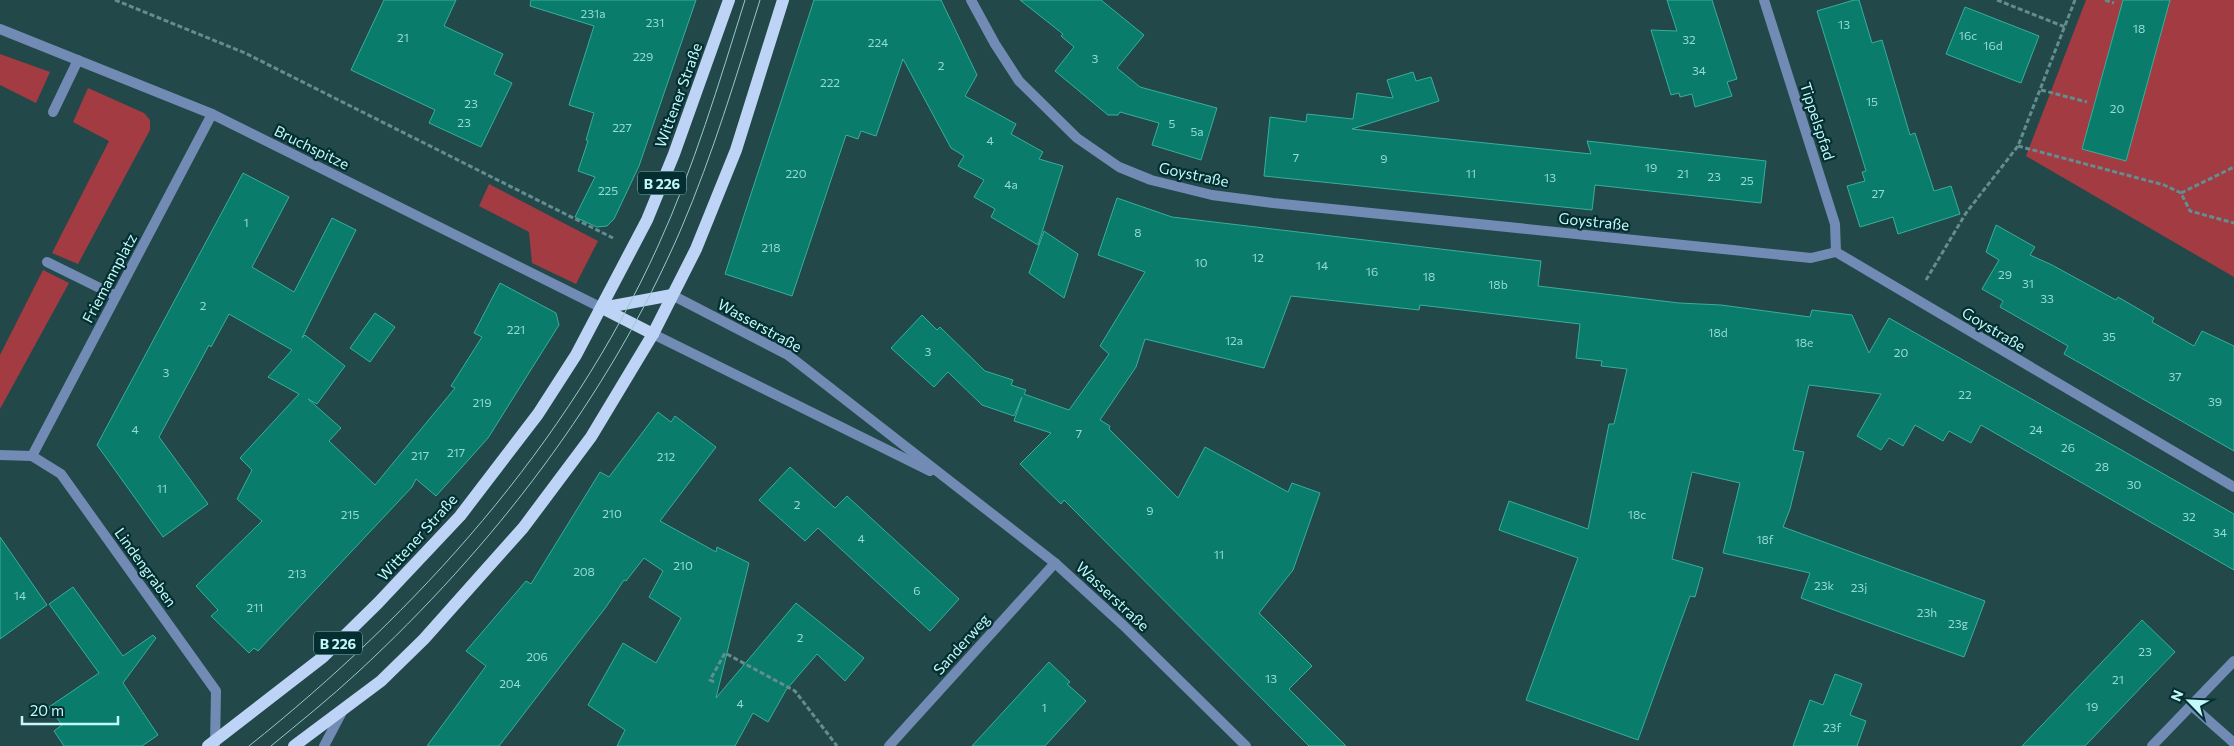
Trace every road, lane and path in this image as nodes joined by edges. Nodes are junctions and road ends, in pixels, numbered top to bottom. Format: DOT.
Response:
graph roads {
  1 [pos="115,0"];
  2 [pos="729,0"];
  3 [pos="783,0"];
  4 [pos="970,0"];
  5 [pos="1764,0"];
  6 [pos="1997,0"];
  7 [pos="2075,0"];
  8 [pos="2105,0"];
  9 [pos="2114,3"];
  10 [pos="2065,27"];
  11 [pos="0,29"];
  12 [pos="78,60"];
  13 [pos="2041,90"];
  14 [pos="2087,102"];
  15 [pos="53,112"];
  16 [pos="212,114"];
  17 [pos="2018,146"];
  18 [pos="2234,167"];
  19 [pos="2181,193"];
  20 [pos="2234,223"];
  21 [pos="633,248"];
  22 [pos="1836,252"];
  23 [pos="48,262"];
  24 [pos="672,295"];
  25 [pos="116,296"];
  26 [pos="1916,298"];
  27 [pos="602,308"];
  28 [pos="652,334"];
  29 [pos="0,455"];
  30 [pos="32,456"];
  31 [pos="948,480"];
  32 [pos="2234,487"];
  33 [pos="1054,563"];
  34 [pos="2234,661"];
  35 [pos="714,682"];
  36 [pos="2191,705"];
  37 [pos="342,712"];
  38 [pos="2234,743"];
  39 [pos="213,745"];
  40 [pos="294,746"];
  41 [pos="324,746"];
  42 [pos="837,746"];
  43 [pos="889,746"];
  44 [pos="1246,746"];
  45 [pos="2152,746"];
  1 -- 21 [label="path"];
  2 -- 21 [label="main road, Wittener Straße / B 226"];
  3 -- 24 [label="main road"];
  4 -- 22 [label="street, Goystraße"];
  5 -- 22 [label="street, Tippelspfad"];
  6 -- 10 [label="path"];
  7 -- 10 [label="path"];
  8 -- 9 [label="path"];
  10 -- 13 [label="path"];
  11 -- 12 [label="street, Bruchspitze"];
  12 -- 15 [label="street"];
  12 -- 16 [label="street, Bruchspitze"];
  13 -- 14 [label="path"];
  13 -- 17 [label="path"];
  16 -- 25 [label="street, Friemannplatz"];
  16 -- 27 [label="street, Bruchspitze"];
  17 -- 19 [label="path"];
  17 -- 26 [label="path"];
  18 -- 19 [label="path"];
  19 -- 20 [label="path"];
  21 -- 27 [label="main road, Wittener Straße / B 226"];
  22 -- 26 [label="street, Goystraße"];
  23 -- 25 [label="street"];
  24 -- 27 [label="main road"];
  24 -- 28 [label="main road"];
  24 -- 31 [label="street, Wasserstraße"];
  25 -- 30 [label="street, Friemannplatz"];
  26 -- 32 [label="street, Goystraße"];
  27 -- 28 [label="main road"];
  27 -- 39 [label="main road, Wittener Straße / B 226"];
  28 -- 31 [label="street, Wasserstraße"];
  28 -- 37 [label="main road"];
  29 -- 30 [label="street"];
  30 -- 39 [label="street, Lindengraben"];
  31 -- 33 [label="street, Wasserstraße"];
  33 -- 43 [label="street, Sanderweg"];
  33 -- 44 [label="street, Wasserstraße"];
  34 -- 36 [label="street"];
  35 -- 42 [label="path"];
  36 -- 38 [label="street"];
  36 -- 45 [label="street"];
  37 -- 40 [label="main road"];
  37 -- 41 [label="street"];
}
